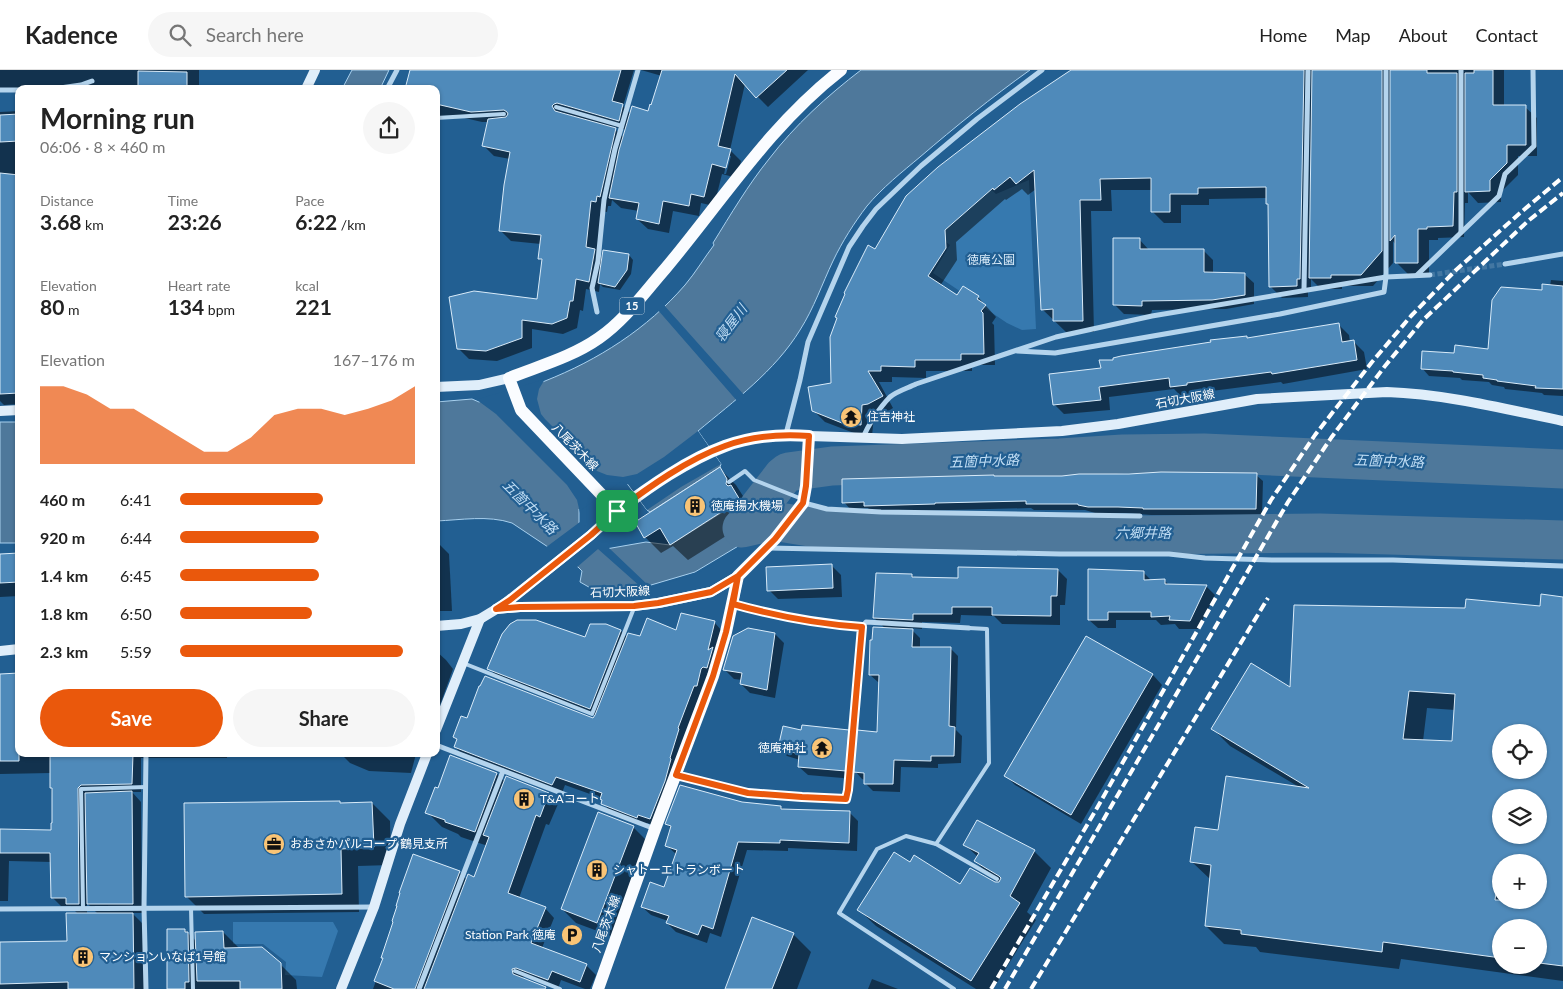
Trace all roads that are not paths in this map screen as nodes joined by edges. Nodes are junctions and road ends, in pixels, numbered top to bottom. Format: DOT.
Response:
graph roads {
  1 [pos="315,70"];
  2 [pos="396,70"];
  3 [pos="638,70"];
  4 [pos="841,70"];
  5 [pos="1042,70"];
  6 [pos="1308,70"];
  7 [pos="1386,70"];
  8 [pos="1461,70"];
  9 [pos="1533,70"];
  10 [pos="92,81"];
  11 [pos="81,85"];
  12 [pos="308,85"];
  13 [pos="389,85"];
  14 [pos="0,90"];
  15 [pos="15,90"];
  16 [pos="556,106"];
  17 [pos="504,114"];
  18 [pos="440,118"];
  19 [pos="622,126"];
  20 [pos="1461,232"];
  21 [pos="1563,254"];
  22 [pos="1505,264"];
  23 [pos="1417,275"];
  24 [pos="1430,275"];
  25 [pos="1386,276"];
  26 [pos="1304,290"];
  27 [pos="597,312"];
  28 [pos="1014,351"];
  29 [pos="510,382"];
  30 [pos="440,387"];
  31 [pos="15,410"];
  32 [pos="0,411"];
  33 [pos="1563,421"];
  34 [pos="786,435"];
  35 [pos="809,436"];
  36 [pos="863,438"];
  37 [pos="729,482"];
  38 [pos="803,503"];
  39 [pos="617,511"];
  40 [pos="1140,516"];
  41 [pos="771,543"];
  42 [pos="1563,566"];
  43 [pos="738,576"];
  44 [pos="733,604"];
  45 [pos="634,606"];
  46 [pos="496,609"];
  47 [pos="480,619"];
  48 [pos="440,626"];
  49 [pos="862,627"];
  50 [pos="969,628"];
  51 [pos="15,649"];
  52 [pos="0,651"];
  53 [pos="463,663"];
  54 [pos="440,720"];
  55 [pos="440,747"];
  56 [pos="146,757"];
  57 [pos="426,757"];
  58 [pos="503,771"];
  59 [pos="676,775"];
  60 [pos="146,787"];
  61 [pos="846,799"];
  62 [pos="655,829"];
  63 [pos="936,844"];
  64 [pos="997,879"];
  65 [pos="374,907"];
  66 [pos="83,908"];
  67 [pos="144,908"];
  68 [pos="191,908"];
  69 [pos="0,909"];
  70 [pos="515,970"];
  71 [pos="146,989"];
  72 [pos="193,989"];
  73 [pos="341,989"];
  74 [pos="419,989"];
  75 [pos="560,989"];
  76 [pos="598,989"];
  77 [pos="954,989"];
  1 -- 12 [label="main road"];
  2 -- 13 [label="street"];
  3 -- 19 [label="street"];
  4 -- 29 [label="main road, 15"];
  5 -- 34 [label="street"];
  6 -- 26 [label="street"];
  7 -- 25 [label="street"];
  8 -- 20 [label="street"];
  9 -- 20 [label="street"];
  10 -- 11 [label="street"];
  14 -- 15 [label="street"];
  16 -- 19 [label="lane"];
  17 -- 18 [label="lane"];
  19 -- 27 [label="street"];
  20 -- 23 [label="street"];
  21 -- 22 [label="street"];
  23 -- 24 [label="street"];
  23 -- 25 [label="street"];
  25 -- 26 [label="street"];
  25 -- 28 [label="street"];
  26 -- 28 [label="street"];
  28 -- 36 [label="street"];
  29 -- 30 [label="main road"];
  29 -- 39 [label="main road, 八尾茨木線"];
  31 -- 32 [label="main road"];
  33 -- 36 [label="main road, 石切大阪線"];
  34 -- 35 [label="main road"];
  34 -- 39 [label="main road"];
  35 -- 36 [label="main road, 石切大阪線"];
  35 -- 38 [label="main road"];
  37 -- 38 [label="lane"];
  38 -- 40 [label="street"];
  38 -- 41 [label="main road"];
  39 -- 46 [label="main road, 石切大阪線"];
  41 -- 42 [label="street"];
  41 -- 43 [label="main road"];
  43 -- 44 [label="main road, 八尾茨木線"];
  43 -- 45 [label="main road, 石切大阪線"];
  44 -- 49 [label="street"];
  44 -- 59 [label="main road, 八尾茨木線"];
  45 -- 46 [label="main road, 石切大阪線"];
  45 -- 53 [label="lane"];
  46 -- 47 [label="main road, 石切大阪線"];
  47 -- 48 [label="main road, 石切大阪線"];
  47 -- 53 [label="main road"];
  49 -- 50 [label="street"];
  49 -- 61 [label="lane"];
  50 -- 63 [label="lane"];
  51 -- 52 [label="main road"];
  53 -- 54 [label="main road"];
  55 -- 58 [label="street"];
  56 -- 60 [label="street"];
  57 -- 65 [label="main road"];
  58 -- 62 [label="street"];
  58 -- 74 [label="street"];
  59 -- 61 [label="street"];
  59 -- 62 [label="main road, 八尾茨木線"];
  60 -- 66 [label="lane"];
  60 -- 67 [label="street"];
  62 -- 76 [label="main road, 八尾茨木線"];
  63 -- 64 [label="lane"];
  63 -- 77 [label="lane"];
  65 -- 68 [label="street"];
  65 -- 73 [label="main road"];
  66 -- 67 [label="street"];
  66 -- 69 [label="street"];
  67 -- 68 [label="street"];
  67 -- 71 [label="street"];
  68 -- 72 [label="lane"];
  70 -- 75 [label="lane"];
}
